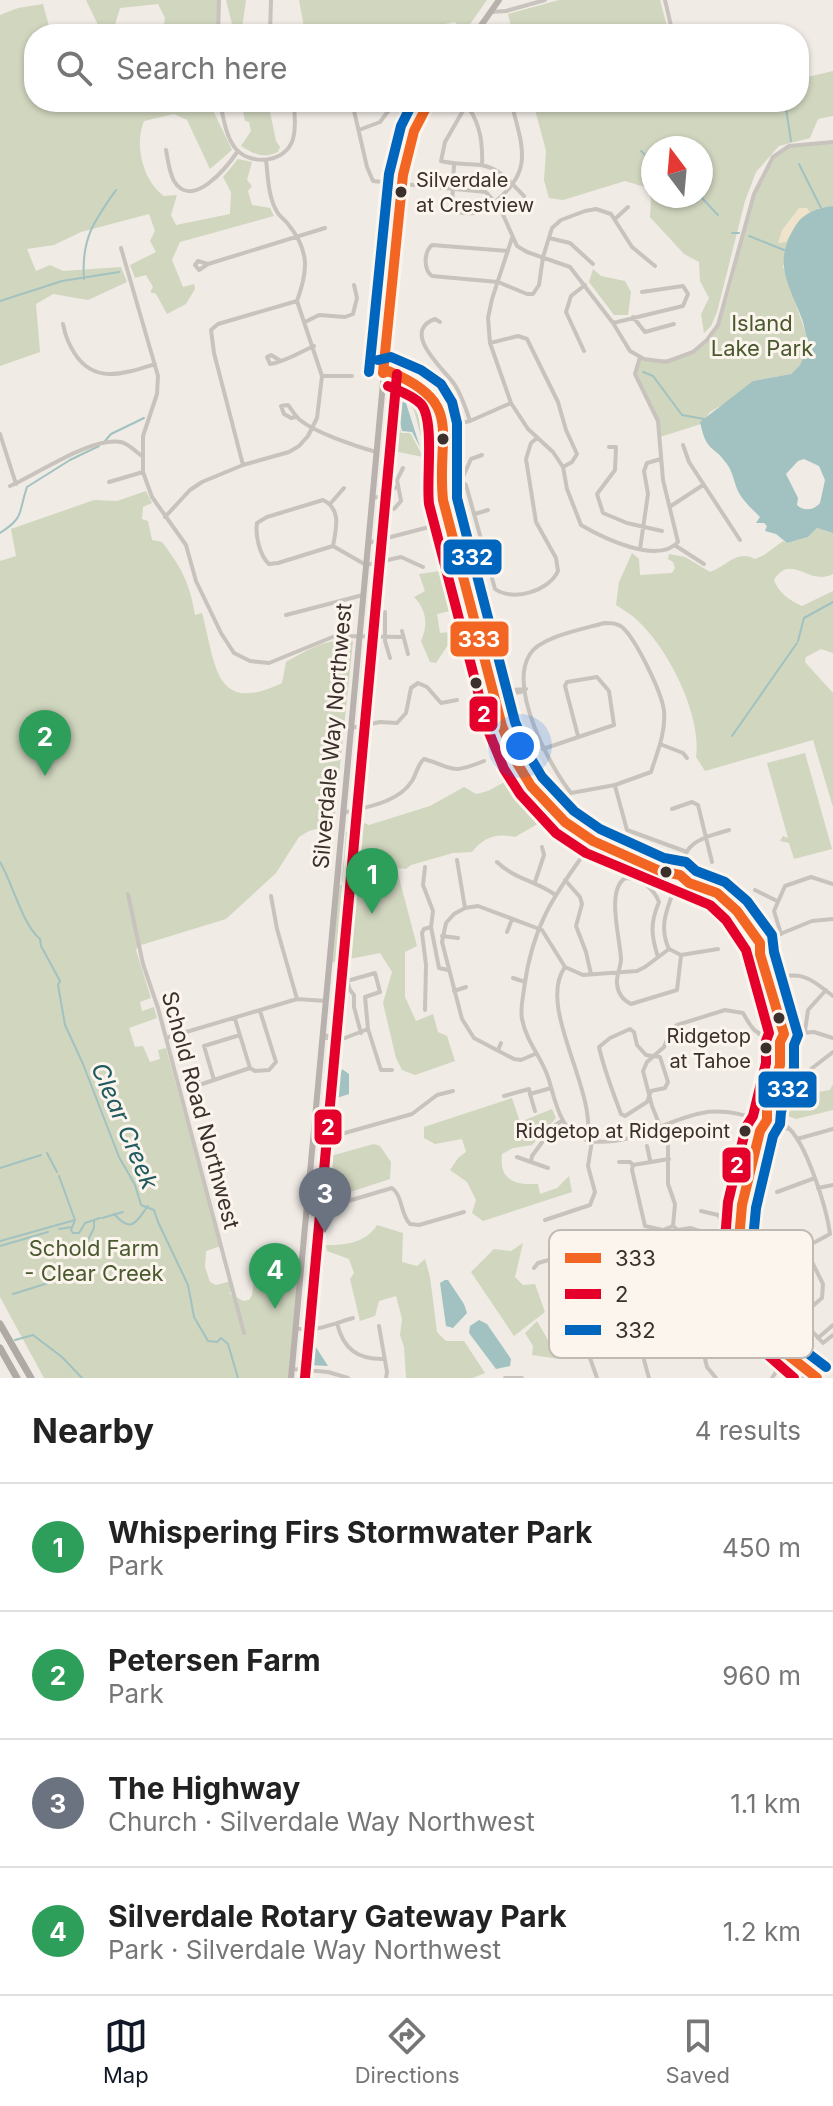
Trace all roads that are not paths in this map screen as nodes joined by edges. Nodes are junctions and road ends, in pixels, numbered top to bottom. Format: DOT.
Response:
graph roads {
  1 [pos="219,0"];
  2 [pos="271,0"];
  3 [pos="499,0"];
  4 [pos="545,0"];
  5 [pos="665,0"];
  6 [pos="491,12"];
  7 [pos="218,24"];
  8 [pos="270,24"];
  9 [pos="482,24"];
  10 [pos="671,24"];
  11 [pos="223,112"];
  12 [pos="294,112"];
  13 [pos="354,112"];
  14 [pos="388,112"];
  15 [pos="424,112"];
  16 [pos="462,112"];
  17 [pos="472,112"];
  18 [pos="514,112"];
  19 [pos="359,130"];
  20 [pos="833,142"];
  21 [pos="166,150"];
  22 [pos="238,151"];
  23 [pos="266,160"];
  24 [pos="454,165"];
  25 [pos="482,165"];
  26 [pos="512,184"];
  27 [pos="401,185"];
  28 [pos="453,187"];
  29 [pos="524,196"];
  30 [pos="495,200"];
  31 [pos="628,207"];
  32 [pos="615,219"];
  33 [pos="325,228"];
  34 [pos="295,236"];
  35 [pos="512,238"];
  36 [pos="549,238"];
  37 [pos="121,248"];
  38 [pos="508,251"];
  39 [pos="543,257"];
  40 [pos="208,264"];
  41 [pos="593,264"];
  42 [pos="655,266"];
  43 [pos="498,282"];
  44 [pos="354,285"];
  45 [pos="585,285"];
  46 [pos="642,292"];
  47 [pos="297,301"];
  48 [pos="633,317"];
  49 [pos="305,322"];
  50 [pos="440,322"];
  51 [pos="613,323"];
  52 [pos="63,324"];
  53 [pos="674,324"];
  54 [pos="490,343"];
  55 [pos="314,346"];
  56 [pos="584,351"];
  57 [pos="640,357"];
  58 [pos="281,361"];
  59 [pos="155,364"];
  60 [pos="383,373"];
  61 [pos="322,376"];
  62 [pos="352,376"];
  63 [pos="511,403"];
  64 [pos="294,414"];
  65 [pos="470,421"];
  66 [pos="313,427"];
  67 [pos="444,427"];
  68 [pos="436,428"];
  69 [pos="0,434"];
  70 [pos="537,438"];
  71 [pos="683,445"];
  72 [pos="609,447"];
  73 [pos="376,452"];
  74 [pos="482,455"];
  75 [pos="142,456"];
  76 [pos="661,459"];
  77 [pos="243,465"];
  78 [pos="563,467"];
  79 [pos="403,468"];
  80 [pos="143,472"];
  81 [pos="436,474"];
  82 [pos="462,479"];
  83 [pos="109,482"];
  84 [pos="703,485"];
  85 [pos="398,486"];
  86 [pos="344,488"];
  87 [pos="372,498"];
  88 [pos="330,504"];
  89 [pos="671,506"];
  90 [pos="394,509"];
  91 [pos="488,510"];
  92 [pos="475,514"];
  93 [pos="165,517"];
  94 [pos="433,526"];
  95 [pos="644,528"];
  96 [pos="662,531"];
  97 [pos="740,540"];
  98 [pos="368,543"];
  99 [pos="333,546"];
  100 [pos="675,546"];
  101 [pos="640,549"];
  102 [pos="501,554"];
  103 [pos="486,557"];
  104 [pos="704,564"];
  105 [pos="366,565"];
  106 [pos="423,567"];
  107 [pos="363,595"];
  108 [pos="458,595"];
  109 [pos="385,612"];
  110 [pos="286,615"];
  111 [pos="474,622"];
  112 [pos="360,636"];
  113 [pos="386,638"];
  114 [pos="408,654"];
  115 [pos="390,658"];
  116 [pos="526,689"];
  117 [pos="490,696"];
  118 [pos="457,700"];
  119 [pos="351,728"];
  120 [pos="578,736"];
  121 [pos="660,744"];
  122 [pos="543,749"];
  123 [pos="687,758"];
  124 [pos="484,761"];
  125 [pos="615,785"];
  126 [pos="672,809"];
  127 [pos="343,813"];
  128 [pos="729,830"];
  129 [pos="706,836"];
  130 [pos="593,841"];
  131 [pos="542,847"];
  132 [pos="587,848"];
  133 [pos="687,852"];
  134 [pos="457,860"];
  135 [pos="497,862"];
  136 [pos="712,862"];
  137 [pos="425,867"];
  138 [pos="565,880"];
  139 [pos="677,880"];
  140 [pos="535,882"];
  141 [pos="833,884"];
  142 [pos="755,890"];
  143 [pos="128,894"];
  144 [pos="554,894"];
  145 [pos="271,896"];
  146 [pos="777,901"];
  147 [pos="465,908"];
  148 [pos="512,919"];
  149 [pos="833,919"];
  150 [pos="431,927"];
  151 [pos="537,928"];
  152 [pos="507,932"];
  153 [pos="781,934"];
  154 [pos="442,936"];
  155 [pos="458,938"];
  156 [pos="757,943"];
  157 [pos="669,949"];
  158 [pos="718,949"];
  159 [pos="681,955"];
  160 [pos="658,957"];
  161 [pos="565,967"];
  162 [pos="448,970"];
  163 [pos="619,972"];
  164 [pos="591,974"];
  165 [pos="513,978"];
  166 [pos="769,980"];
  167 [pos="525,982"];
  168 [pos="466,987"];
  169 [pos="826,990"];
  170 [pos="454,991"];
  171 [pos="833,996"];
  172 [pos="297,999"];
  173 [pos="326,1001"];
  174 [pos="425,1010"];
  175 [pos="260,1011"];
  176 [pos="235,1019"];
  177 [pos="368,1029"];
  178 [pos="805,1031"];
  179 [pos="361,1033"];
  180 [pos="779,1033"];
  181 [pos="240,1035"];
  182 [pos="322,1036"];
  183 [pos="165,1038"];
  184 [pos="833,1038"];
  185 [pos="501,1043"];
  186 [pos="498,1050"];
  187 [pos="833,1052"];
  188 [pos="535,1054"];
  189 [pos="654,1056"];
  190 [pos="250,1068"];
  191 [pos="811,1069"];
  192 [pos="392,1070"];
  193 [pos="197,1076"];
  194 [pos="214,1080"];
  195 [pos="551,1088"];
  196 [pos="453,1091"];
  197 [pos="530,1094"];
  198 [pos="504,1096"];
  199 [pos="649,1096"];
  200 [pos="535,1111"];
  201 [pos="563,1120"];
  202 [pos="762,1120"];
  203 [pos="661,1127"];
  204 [pos="833,1129"];
  205 [pos="797,1139"];
  206 [pos="590,1140"];
  207 [pos="313,1142"];
  208 [pos="647,1146"];
  209 [pos="517,1157"];
  210 [pos="670,1159"];
  211 [pos="650,1160"];
  212 [pos="531,1162"];
  213 [pos="619,1162"];
  214 [pos="633,1165"];
  215 [pos="548,1168"];
  216 [pos="815,1178"];
  217 [pos="833,1185"];
  218 [pos="818,1188"];
  219 [pos="777,1192"];
  220 [pos="307,1206"];
  221 [pos="701,1211"];
  222 [pos="464,1212"];
  223 [pos="545,1220"];
  224 [pos="673,1226"];
  225 [pos="678,1230"];
  226 [pos="720,1230"];
  227 [pos="731,1230"];
  228 [pos="831,1234"];
  229 [pos="813,1244"];
  230 [pos="549,1260"];
  231 [pos="813,1265"];
  232 [pos="534,1268"];
  233 [pos="813,1306"];
  234 [pos="353,1318"];
  235 [pos="337,1323"];
  236 [pos="0,1324"];
  237 [pos="833,1325"];
  238 [pos="379,1326"];
  239 [pos="295,1328"];
  240 [pos="813,1332"];
  241 [pos="244,1333"];
  242 [pos="833,1335"];
  243 [pos="818,1338"];
  244 [pos="0,1348"];
  245 [pos="590,1358"];
  246 [pos="643,1358"];
  247 [pos="706,1358"];
  248 [pos="766,1358"];
  249 [pos="786,1358"];
  250 [pos="792,1358"];
  251 [pos="385,1359"];
  252 [pos="292,1369"];
  253 [pos="17,1378"];
  254 [pos="31,1378"];
  255 [pos="291,1378"];
  256 [pos="348,1378"];
  257 [pos="386,1378"];
  258 [pos="505,1378"];
  259 [pos="522,1378"];
  260 [pos="597,1378"];
  261 [pos="649,1378"];
  262 [pos="716,1378"];
  263 [pos="772,1378"];
  264 [pos="804,1378"];
  265 [pos="817,1378"];
  1 -- 7 [label="street"];
  2 -- 8 [label="street"];
  3 -- 6 [label="main road"];
  4 -- 6 [label="street"];
  5 -- 10 [label="street"];
  6 -- 9 [label="main road"];
  11 -- 22 [label="street"];
  12 -- 23 [label="street"];
  13 -- 19 [label="street"];
  14 -- 19 [label="street"];
  15 -- 27 [label="main road, Silverdale Way Northwest"];
  16 -- 24 [label="street"];
  17 -- 25 [label="street"];
  18 -- 26 [label="street"];
  19 -- 27 [label="street"];
  20 -- 57 [label="street"];
  21 -- 22 [label="street"];
  22 -- 23 [label="street"];
  23 -- 34 [label="street"];
  24 -- 25 [label="street"];
  24 -- 28 [label="street"];
  25 -- 26 [label="street"];
  26 -- 29 [label="street"];
  26 -- 30 [label="street"];
  27 -- 28 [label="street"];
  27 -- 60 [label="main road, Silverdale Way Northwest"];
  28 -- 30 [label="street"];
  28 -- 30 [label="street"];
  30 -- 35 [label="street"];
  31 -- 32 [label="street"];
  32 -- 36 [label="street"];
  32 -- 42 [label="street"];
  33 -- 34 [label="street"];
  34 -- 40 [label="street"];
  34 -- 47 [label="street"];
  35 -- 38 [label="street"];
  35 -- 39 [label="street"];
  36 -- 39 [label="street"];
  36 -- 41 [label="street"];
  37 -- 59 [label="street"];
  38 -- 43 [label="street"];
  38 -- 43 [label="street"];
  39 -- 43 [label="street"];
  39 -- 45 [label="street"];
  43 -- 54 [label="street"];
  44 -- 49 [label="street"];
  45 -- 51 [label="street"];
  45 -- 56 [label="street"];
  46 -- 48 [label="street"];
  47 -- 49 [label="street"];
  47 -- 77 [label="street"];
  48 -- 51 [label="street"];
  48 -- 53 [label="street"];
  49 -- 55 [label="street"];
  50 -- 65 [label="street"];
  51 -- 57 [label="street"];
  52 -- 59 [label="street"];
  54 -- 63 [label="street"];
  54 -- 78 [label="street"];
  55 -- 58 [label="street"];
  55 -- 61 [label="street"];
  57 -- 76 [label="street"];
  59 -- 75 [label="street"];
  60 -- 67 [label="main road"];
  60 -- 68 [label="main road"];
  60 -- 73 [label="main road, Silverdale Way Northwest"];
  61 -- 62 [label="street"];
  61 -- 66 [label="street"];
  63 -- 65 [label="street"];
  63 -- 70 [label="street"];
  64 -- 66 [label="street"];
  65 -- 67 [label="street"];
  66 -- 73 [label="street"];
  66 -- 77 [label="street"];
  67 -- 68 [label="street"];
  67 -- 81 [label="main road"];
  68 -- 81 [label="main road"];
  69 -- 75 [label="street"];
  70 -- 78 [label="street"];
  70 -- 103 [label="street"];
  71 -- 84 [label="street"];
  72 -- 95 [label="street"];
  73 -- 87 [label="main road, Silverdale Way Northwest"];
  74 -- 82 [label="street"];
  75 -- 80 [label="street"];
  76 -- 89 [label="street"];
  76 -- 95 [label="street"];
  77 -- 93 [label="street"];
  78 -- 101 [label="street"];
  79 -- 85 [label="street"];
  80 -- 83 [label="street"];
  80 -- 93 [label="street"];
  81 -- 82 [label="street"];
  81 -- 108 [label="main road"];
  81 -- 111 [label="main road"];
  82 -- 92 [label="street"];
  84 -- 89 [label="street"];
  84 -- 97 [label="street"];
  85 -- 87 [label="street"];
  85 -- 90 [label="street"];
  86 -- 88 [label="street"];
  87 -- 98 [label="main road, Silverdale Way Northwest"];
  88 -- 99 [label="street"];
  88 -- 99 [label="street"];
  89 -- 100 [label="street"];
  91 -- 92 [label="street"];
  92 -- 103 [label="street"];
  93 -- 112 [label="street"];
  94 -- 98 [label="street"];
  95 -- 96 [label="street"];
  95 -- 101 [label="street"];
  98 -- 105 [label="main road, Silverdale Way Northwest"];
  99 -- 105 [label="street"];
  100 -- 101 [label="street"];
  100 -- 104 [label="street"];
  102 -- 103 [label="street"];
  105 -- 106 [label="street"];
  105 -- 107 [label="main road, Silverdale Way Northwest"];
  107 -- 110 [label="street"];
  107 -- 112 [label="main road, Silverdale Way Northwest"];
  108 -- 111 [label="main road"];
  108 -- 117 [label="main road"];
  109 -- 113 [label="street"];
  111 -- 117 [label="main road"];
  112 -- 113 [label="street"];
  112 -- 119 [label="main road, Silverdale Way Northwest"];
  113 -- 114 [label="street"];
  113 -- 115 [label="street"];
  116 -- 117 [label="street"];
  116 -- 121 [label="street"];
  116 -- 122 [label="street"];
  117 -- 130 [label="main road"];
  117 -- 132 [label="main road"];
  118 -- 119 [label="street"];
  119 -- 127 [label="main road, Silverdale Way Northwest"];
  120 -- 120 [label="street"];
  120 -- 122 [label="street"];
  121 -- 123 [label="street"];
  121 -- 125 [label="street"];
  122 -- 125 [label="street"];
  124 -- 127 [label="street"];
  125 -- 133 [label="street"];
  126 -- 129 [label="street"];
  127 -- 173 [label="main road, Silverdale Way Northwest"];
  128 -- 129 [label="street"];
  129 -- 133 [label="street"];
  129 -- 136 [label="street"];
  130 -- 132 [label="street"];
  130 -- 139 [label="main road"];
  131 -- 140 [label="street"];
  132 -- 138 [label="street"];
  132 -- 139 [label="main road"];
  133 -- 139 [label="street"];
  134 -- 147 [label="street"];
  135 -- 140 [label="street"];
  137 -- 150 [label="street"];
  138 -- 144 [label="street"];
  138 -- 164 [label="street"];
  139 -- 156 [label="main road"];
  139 -- 157 [label="street"];
  140 -- 144 [label="street"];
  141 -- 146 [label="street"];
  142 -- 146 [label="street"];
  143 -- 183 [label="street, Schold Road Northwest"];
  144 -- 151 [label="street"];
  145 -- 172 [label="street"];
  146 -- 153 [label="street"];
  147 -- 148 [label="street"];
  147 -- 154 [label="street"];
  148 -- 151 [label="street"];
  148 -- 152 [label="street"];
  149 -- 153 [label="street"];
  150 -- 162 [label="street"];
  150 -- 174 [label="street"];
  151 -- 161 [label="street"];
  151 -- 167 [label="street"];
  153 -- 156 [label="street"];
  154 -- 155 [label="street"];
  154 -- 162 [label="street"];
  156 -- 166 [label="main road"];
  156 -- 180 [label="main road"];
  157 -- 159 [label="street"];
  157 -- 160 [label="street"];
  158 -- 159 [label="street"];
  159 -- 163 [label="street"];
  160 -- 163 [label="street"];
  160 -- 163 [label="street"];
  161 -- 164 [label="street"];
  161 -- 206 [label="street"];
  162 -- 170 [label="street"];
  163 -- 164 [label="street"];
  165 -- 167 [label="street"];
  166 -- 169 [label="street"];
  166 -- 180 [label="main road"];
  167 -- 188 [label="street"];
  168 -- 170 [label="street"];
  169 -- 171 [label="street"];
  169 -- 178 [label="street"];
  170 -- 186 [label="street"];
  172 -- 173 [label="street"];
  172 -- 175 [label="street"];
  173 -- 182 [label="main road, Silverdale Way Northwest"];
  175 -- 176 [label="street"];
  175 -- 190 [label="street"];
  176 -- 181 [label="street"];
  176 -- 183 [label="street"];
  177 -- 179 [label="street"];
  177 -- 179 [label="street"];
  177 -- 192 [label="street"];
  178 -- 180 [label="street"];
  178 -- 184 [label="street"];
  179 -- 182 [label="street"];
  180 -- 189 [label="street"];
  180 -- 202 [label="main road"];
  181 -- 190 [label="street"];
  181 -- 194 [label="street"];
  182 -- 207 [label="main road, Silverdale Way Northwest"];
  183 -- 241 [label="street, Schold Road Northwest"];
  185 -- 186 [label="street"];
  186 -- 188 [label="street"];
  187 -- 191 [label="street"];
  188 -- 195 [label="street"];
  189 -- 199 [label="street"];
  189 -- 199 [label="street"];
  189 -- 199 [label="street"];
  190 -- 194 [label="street"];
  193 -- 194 [label="street"];
  195 -- 197 [label="street"];
  195 -- 201 [label="street"];
  196 -- 207 [label="street"];
  197 -- 198 [label="street"];
  197 -- 200 [label="street"];
  199 -- 203 [label="street"];
  201 -- 206 [label="street"];
  201 -- 212 [label="street"];
  202 -- 203 [label="street"];
  202 -- 205 [label="street"];
  202 -- 227 [label="main road"];
  203 -- 206 [label="street"];
  203 -- 210 [label="street"];
  204 -- 205 [label="street"];
  205 -- 216 [label="street"];
  206 -- 223 [label="street"];
  207 -- 220 [label="main road, Silverdale Way Northwest"];
  208 -- 211 [label="street"];
  209 -- 212 [label="street"];
  210 -- 211 [label="street"];
  210 -- 224 [label="street"];
  211 -- 214 [label="street"];
  212 -- 215 [label="street"];
  213 -- 214 [label="street"];
  214 -- 224 [label="street"];
  216 -- 218 [label="street"];
  216 -- 219 [label="street"];
  217 -- 218 [label="street"];
  218 -- 228 [label="street"];
  220 -- 222 [label="street"];
  220 -- 239 [label="main road, Silverdale Way Northwest"];
  221 -- 226 [label="street"];
  224 -- 225 [label="street"];
  228 -- 229 [label="street"];
  230 -- 232 [label="street"];
  231 -- 233 [label="street"];
  234 -- 235 [label="street"];
  235 -- 239 [label="street"];
  235 -- 251 [label="street"];
  236 -- 254 [label="highway"];
  237 -- 243 [label="street"];
  238 -- 251 [label="street"];
  239 -- 252 [label="main road, Silverdale Way Northwest"];
  240 -- 243 [label="street"];
  242 -- 243 [label="street"];
  244 -- 253 [label="highway"];
  245 -- 260 [label="street"];
  246 -- 261 [label="street"];
  247 -- 262 [label="street"];
  248 -- 263 [label="street"];
  249 -- 264 [label="main road"];
  250 -- 265 [label="main road"];
  251 -- 257 [label="street"];
  252 -- 255 [label="main road, Silverdale Way Northwest"];
  252 -- 256 [label="street"];
  258 -- 259 [label="street"];
}
